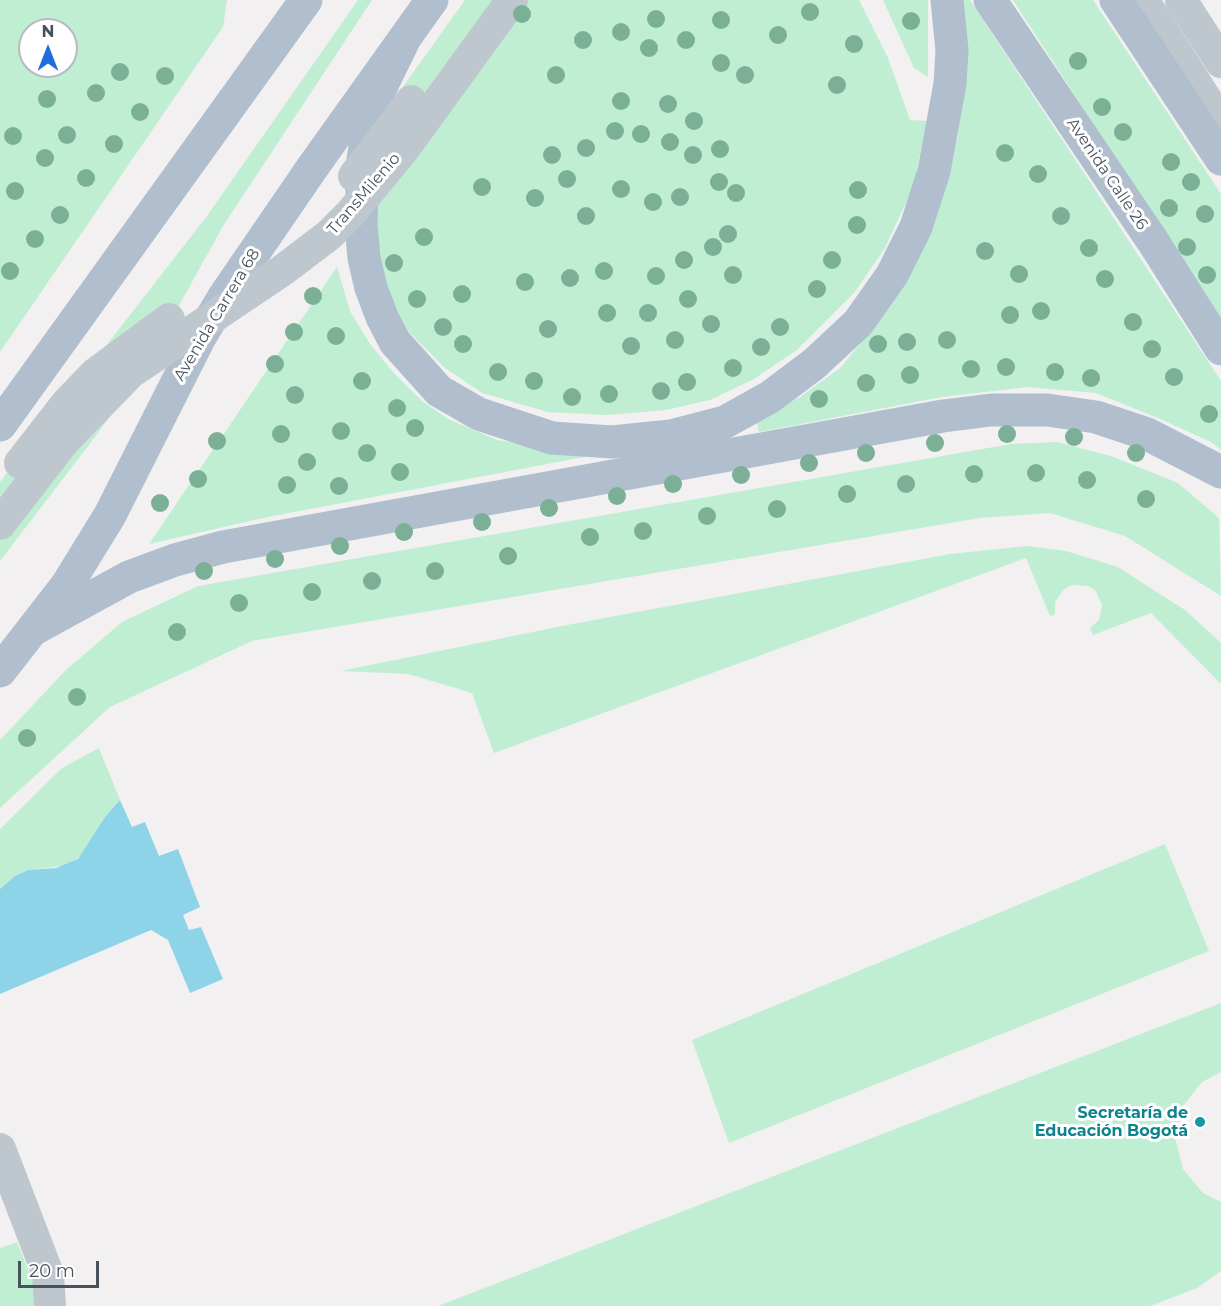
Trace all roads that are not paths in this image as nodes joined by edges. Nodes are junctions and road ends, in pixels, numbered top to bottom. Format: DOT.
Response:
graph roads {
  1 [pos="306,0"];
  2 [pos="432,0"];
  3 [pos="488,0"];
  4 [pos="512,0"];
  5 [pos="948,0"];
  6 [pos="990,0"];
  7 [pos="1116,0"];
  8 [pos="1143,0"];
  9 [pos="1162,0"];
  10 [pos="1181,0"];
  11 [pos="404,40"];
  12 [pos="1221,62"];
  13 [pos="1221,93"];
  14 [pos="1221,123"];
  15 [pos="1221,159"];
  16 [pos="1221,349"];
  17 [pos="0,425"];
  18 [pos="1221,472"];
  19 [pos="0,490"];
  20 [pos="0,524"];
  21 [pos="34,628"];
  22 [pos="0,671"];
  23 [pos="0,1149"];
  24 [pos="50,1306"];
  1 -- 17 [label="main road"];
  2 -- 11 [label="main road, Avenida Carrera 68"];
  3 -- 19 [label="lane, TransMilenio, bridge"];
  4 -- 20 [label="lane, TransMilenio, bridge"];
  5 -- 11 [label="main road"];
  6 -- 16 [label="main road, Avenida Calle 26"];
  7 -- 15 [label="main road"];
  8 -- 14 [label="lane"];
  9 -- 13 [label="lane"];
  10 -- 12 [label="lane"];
  11 -- 21 [label="main road, Avenida Carrera 68"];
  18 -- 21 [label="main road"];
  21 -- 22 [label="main road, Avenida Carrera 68"];
  23 -- 24 [label="lane"];
}
